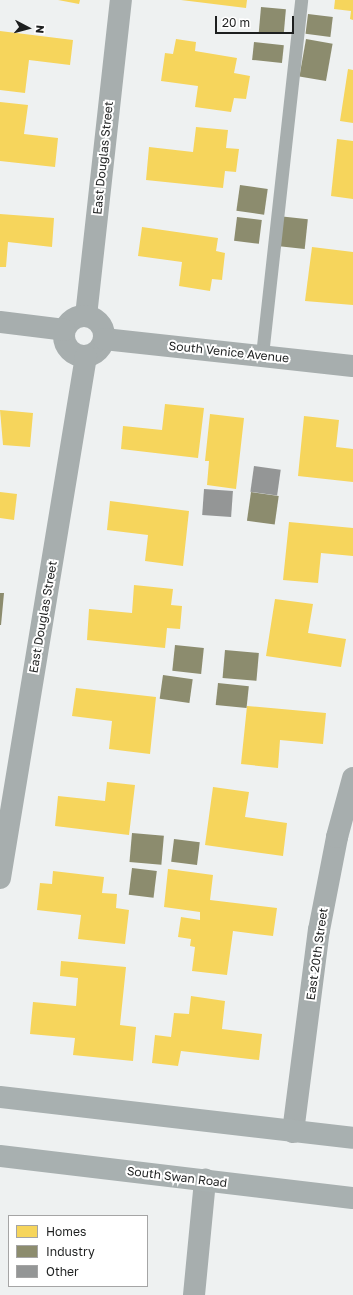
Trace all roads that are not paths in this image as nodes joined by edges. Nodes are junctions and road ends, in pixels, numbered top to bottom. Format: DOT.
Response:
graph roads {
  1 [pos="121,0"];
  2 [pos="301,0"];
  3 [pos="86,316"];
  4 [pos="0,322"];
  5 [pos="65,330"];
  6 [pos="104,339"];
  7 [pos="262,354"];
  8 [pos="86,356"];
  9 [pos="353,366"];
  10 [pos="353,778"];
  11 [pos="0,878"];
  12 [pos="0,1097"];
  13 [pos="293,1132"];
  14 [pos="353,1138"];
  15 [pos="0,1156"];
  16 [pos="205,1180"];
  17 [pos="353,1198"];
  18 [pos="194,1295"];
  1 -- 3 [label="street, East Douglas Street"];
  2 -- 7 [label="lane"];
  3 -- 5 [label="street"];
  3 -- 6 [label="street"];
  4 -- 5 [label="street"];
  5 -- 8 [label="street"];
  6 -- 7 [label="street, South Venice Avenue"];
  6 -- 8 [label="street"];
  7 -- 9 [label="street, South Venice Avenue"];
  8 -- 11 [label="street, East Douglas Street"];
  10 -- 13 [label="street, East 20th Street"];
  12 -- 13 [label="main road"];
  13 -- 14 [label="main road"];
  15 -- 16 [label="main road, South Swan Road"];
  16 -- 17 [label="main road, South Swan Road"];
  16 -- 18 [label="street"];
}
